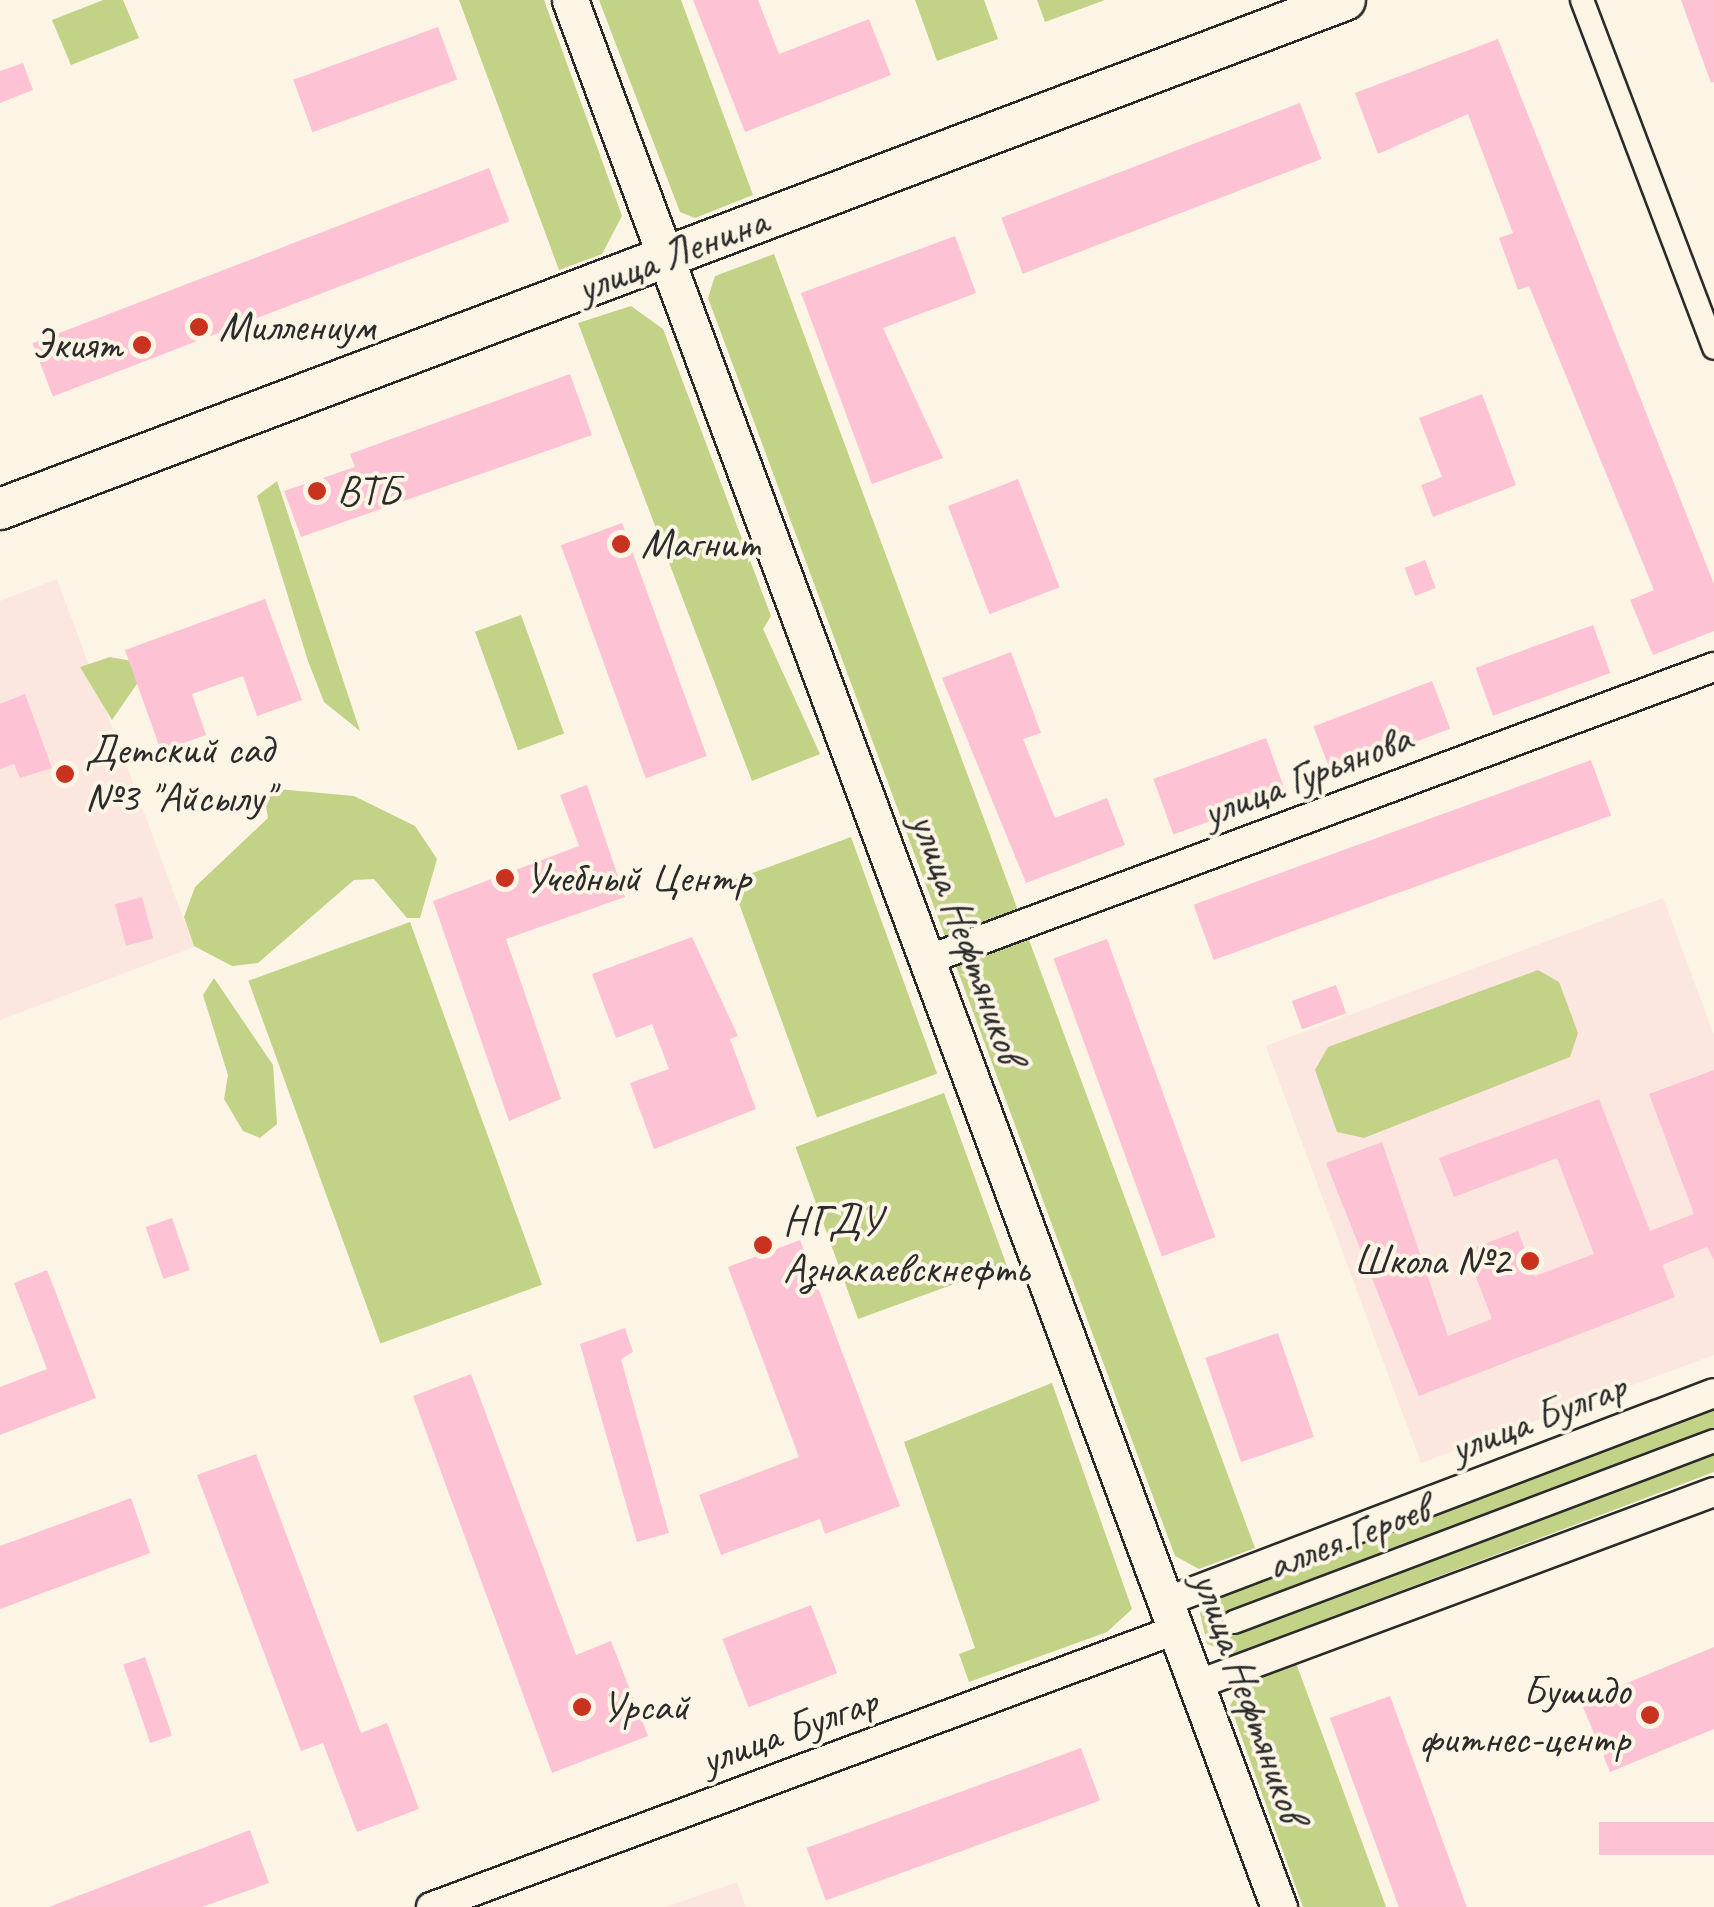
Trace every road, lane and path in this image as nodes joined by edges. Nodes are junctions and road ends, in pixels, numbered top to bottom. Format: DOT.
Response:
graph roads {
  1 [pos="570,0"];
  2 [pos="1345,0"];
  3 [pos="1582,0"];
  4 [pos="666,257"];
  5 [pos="1714,348"];
  6 [pos="0,509"];
  7 [pos="1714,667"];
  8 [pos="927,960"];
  9 [pos="1714,1393"];
  10 [pos="1714,1441"];
  11 [pos="1714,1492"];
  12 [pos="1170,1616"];
  13 [pos="1234,1622"];
  14 [pos="1196,1684"];
  15 [pos="431,1907"];
  16 [pos="1279,1907"];
  1 -- 4 [label="street, улица Нефтяников"];
  2 -- 4 [label="main road, улица Ленина"];
  3 -- 5 [label="street"];
  4 -- 6 [label="main road, улица Ленина"];
  4 -- 8 [label="street, улица Нефтяников"];
  7 -- 8 [label="street, улица Гурьянова"];
  8 -- 12 [label="street, улица Нефтяников"];
  9 -- 12 [label="street, улица Булгар"];
  10 -- 13 [label="street, аллея Героев"];
  11 -- 14 [label="street"];
  12 -- 14 [label="street, улица Нефтяников"];
  12 -- 15 [label="street, улица Булгар"];
  14 -- 16 [label="street, улица Нефтяников"];
}
